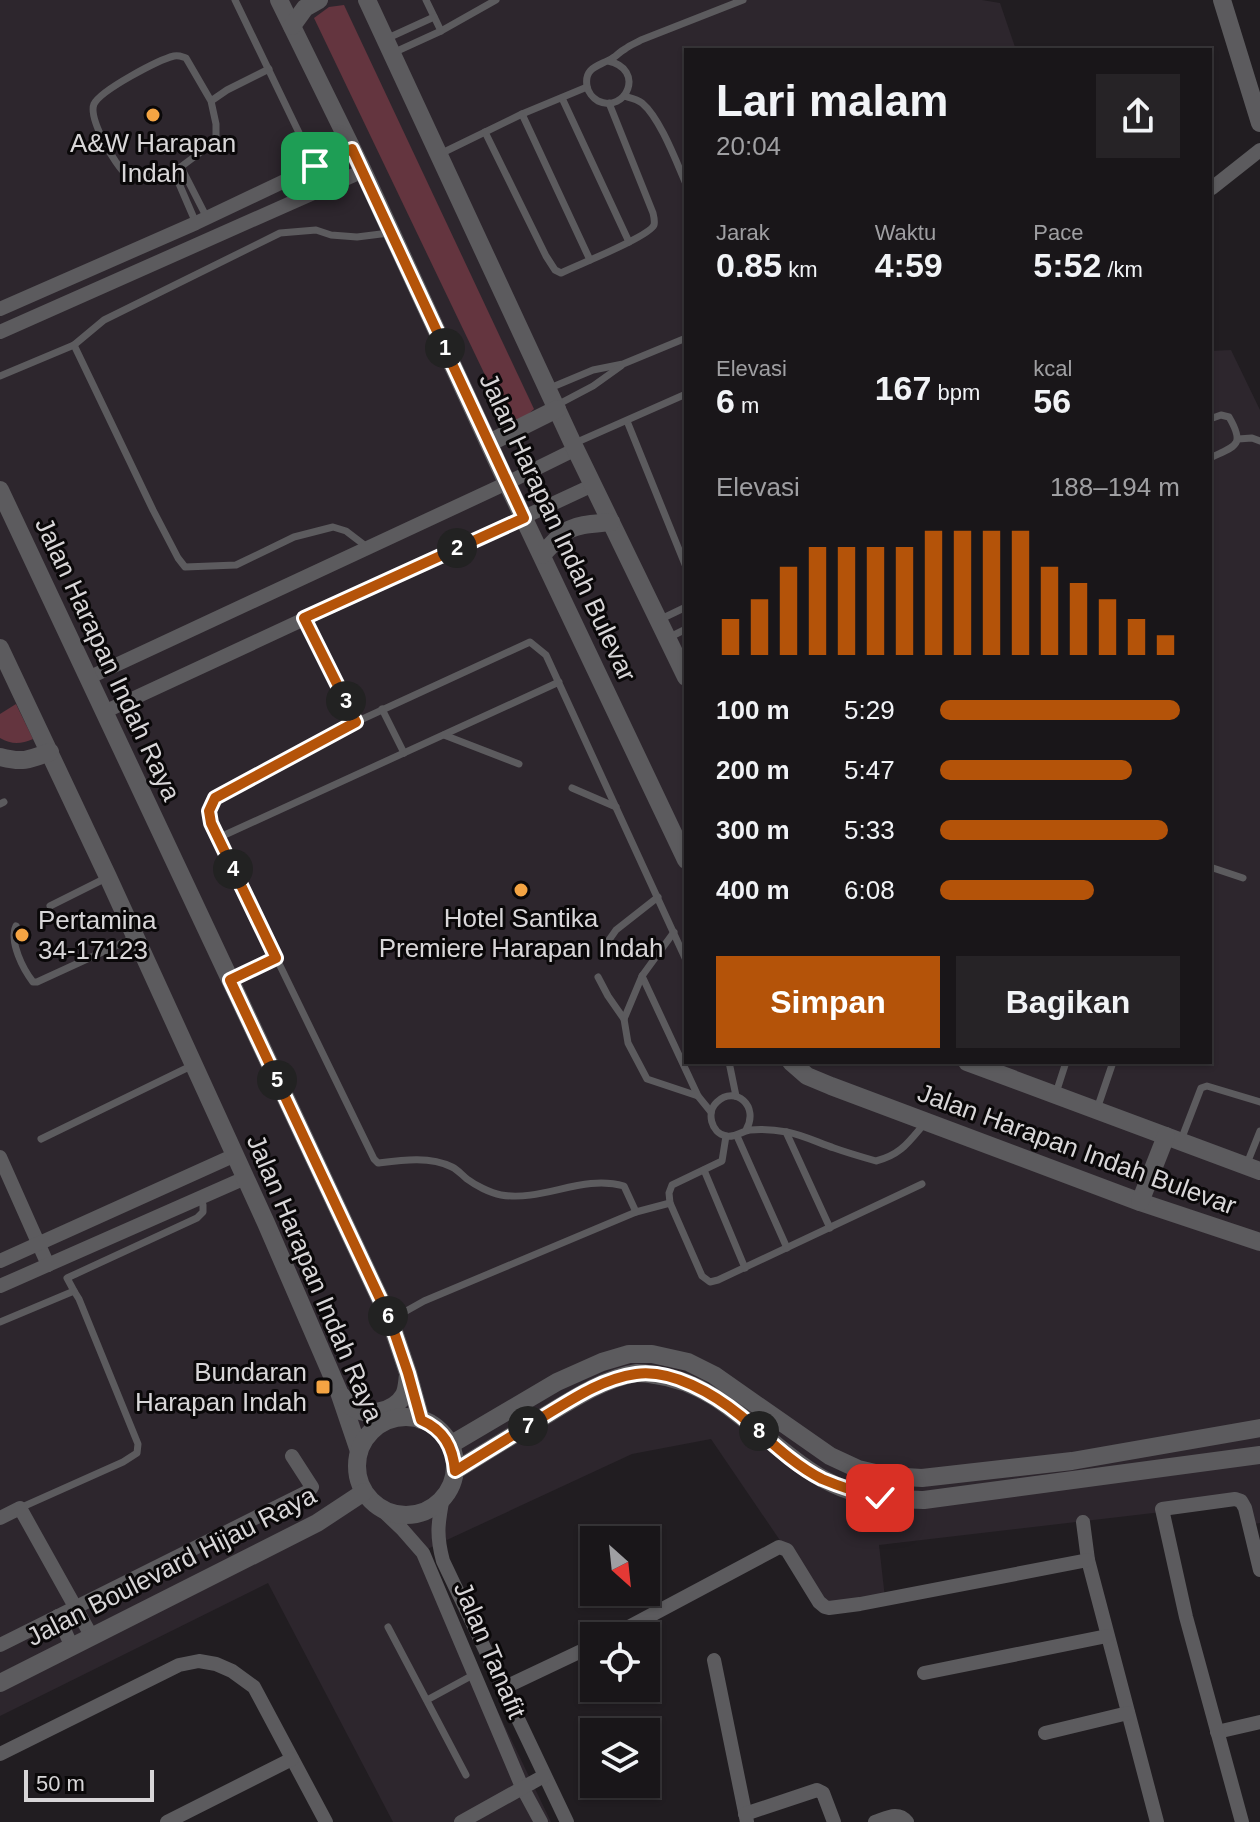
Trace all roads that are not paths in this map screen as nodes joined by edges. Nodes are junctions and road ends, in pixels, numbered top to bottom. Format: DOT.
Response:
graph roads {
  1 [pos="235,0"];
  2 [pos="279,0"];
  3 [pos="319,0"];
  4 [pos="367,0"];
  5 [pos="426,0"];
  6 [pos="496,0"];
  7 [pos="743,0"];
  8 [pos="1222,0"];
  9 [pos="434,17"];
  10 [pos="292,26"];
  11 [pos="441,31"];
  12 [pos="389,46"];
  13 [pos="608,61"];
  14 [pos="269,69"];
  15 [pos="587,87"];
  16 [pos="624,96"];
  17 [pos="562,98"];
  18 [pos="211,101"];
  19 [pos="609,103"];
  20 [pos="522,114"];
  21 [pos="1260,123"];
  22 [pos="485,132"];
  23 [pos="352,149"];
  24 [pos="1260,150"];
  25 [pos="439,154"];
  26 [pos="315,166"];
  27 [pos="177,169"];
  28 [pos="363,171"];
  29 [pos="684,180"];
  30 [pos="1212,188"];
  31 [pos="201,220"];
  32 [pos="392,233"];
  33 [pos="629,242"];
  34 [pos="590,260"];
  35 [pos="0,309"];
  36 [pos="0,332"];
  37 [pos="684,339"];
  38 [pos="74,345"];
  39 [pos="623,364"];
  40 [pos="0,376"];
  41 [pos="684,395"];
  42 [pos="554,401"];
  43 [pos="1212,418"];
  44 [pos="627,421"];
  45 [pos="1238,439"];
  46 [pos="1260,441"];
  47 [pos="489,443"];
  48 [pos="575,447"];
  49 [pos="1212,457"];
  50 [pos="507,483"];
  51 [pos="593,485"];
  52 [pos="0,490"];
  53 [pos="524,518"];
  54 [pos="611,522"];
  55 [pos="367,547"];
  56 [pos="542,555"];
  57 [pos="684,562"];
  58 [pos="684,608"];
  59 [pos="304,618"];
  60 [pos="659,620"];
  61 [pos="684,630"];
  62 [pos="668,638"];
  63 [pos="0,648"];
  64 [pos="684,672"];
  65 [pos="88,678"];
  66 [pos="559,682"];
  67 [pos="9,689"];
  68 [pos="382,709"];
  69 [pos="104,712"];
  70 [pos="356,722"];
  71 [pos="444,735"];
  72 [pos="50,752"];
  73 [pos="404,753"];
  74 [pos="0,757"];
  75 [pos="519,764"];
  76 [pos="572,788"];
  77 [pos="616,807"];
  78 [pos="218,838"];
  79 [pos="684,856"];
  80 [pos="1212,868"];
  81 [pos="108,877"];
  82 [pos="1243,878"];
  83 [pos="658,897"];
  84 [pos="50,906"];
  85 [pos="16,926"];
  86 [pos="674,932"];
  87 [pos="135,937"];
  88 [pos="609,940"];
  89 [pos="684,955"];
  90 [pos="276,958"];
  91 [pos="642,976"];
  92 [pos="598,977"];
  93 [pos="230,980"];
  94 [pos="624,1019"];
  95 [pos="729,1064"];
  96 [pos="793,1064"];
  97 [pos="972,1064"];
  98 [pos="1065,1064"];
  99 [pos="1112,1064"];
  100 [pos="193,1065"];
  101 [pos="1055,1095"];
  102 [pos="698,1096"];
  103 [pos="736,1096"];
  104 [pos="1260,1102"];
  105 [pos="1097,1110"];
  106 [pos="711,1112"];
  107 [pos="925,1122"];
  108 [pos="746,1130"];
  109 [pos="1260,1131"];
  110 [pos="786,1132"];
  111 [pos="726,1136"];
  112 [pos="737,1136"];
  113 [pos="41,1139"];
  114 [pos="1169,1143"];
  115 [pos="235,1155"];
  116 [pos="0,1157"];
  117 [pos="1253,1169"];
  118 [pos="704,1170"];
  119 [pos="245,1178"];
  120 [pos="922,1184"];
  121 [pos="200,1198"];
  122 [pos="1142,1199"];
  123 [pos="670,1203"];
  124 [pos="636,1212"];
  125 [pos="830,1228"];
  126 [pos="1260,1242"];
  127 [pos="38,1244"];
  128 [pos="787,1248"];
  129 [pos="0,1261"];
  130 [pos="52,1263"];
  131 [pos="745,1268"];
  132 [pos="67,1278"];
  133 [pos="0,1286"];
  134 [pos="74,1291"];
  135 [pos="390,1320"];
  136 [pos="0,1322"];
  137 [pos="408,1373"];
  138 [pos="339,1392"];
  139 [pos="421,1420"];
  140 [pos="1260,1428"];
  141 [pos="450,1445"];
  142 [pos="359,1451"];
  143 [pos="1260,1455"];
  144 [pos="292,1456"];
  145 [pos="455,1471"];
  146 [pos="364,1492"];
  147 [pos="443,1497"];
  148 [pos="20,1508"];
  149 [pos="380,1508"];
  150 [pos="0,1518"];
  151 [pos="1083,1522"];
  152 [pos="1088,1560"];
  153 [pos="1259,1565"];
  154 [pos="76,1607"];
  155 [pos="58,1616"];
  156 [pos="638,1622"];
  157 [pos="388,1627"];
  158 [pos="1107,1636"];
  159 [pos="92,1637"];
  160 [pos="0,1645"];
  161 [pos="72,1647"];
  162 [pos="580,1652"];
  163 [pos="714,1660"];
  164 [pos="924,1673"];
  165 [pos="475,1674"];
  166 [pos="0,1683"];
  167 [pos="503,1688"];
  168 [pos="427,1700"];
  169 [pos="1128,1713"];
  170 [pos="1260,1722"];
  171 [pos="1217,1732"];
  172 [pos="1045,1733"];
  173 [pos="0,1754"];
  174 [pos="292,1759"];
  175 [pos="466,1775"];
  176 [pos="544,1776"];
  177 [pos="522,1787"];
  178 [pos="560,1807"];
  179 [pos="746,1818"];
  180 [pos="536,1821"];
  181 [pos="167,1822"];
  182 [pos="326,1822"];
  183 [pos="461,1822"];
  184 [pos="567,1822"];
  185 [pos="834,1822"];
  186 [pos="875,1822"];
  187 [pos="907,1822"];
  188 [pos="1157,1822"];
  189 [pos="1242,1822"];
  1 -- 14 [label="lane"];
  2 -- 10 [label="street, Jalan Harapan Indah Bulevar"];
  3 -- 10 [label="street"];
  4 -- 12 [label="street, Jalan Harapan Indah Bulevar"];
  5 -- 9 [label="lane"];
  6 -- 11 [label="lane"];
  7 -- 13 [label="lane"];
  8 -- 21 [label="street"];
  9 -- 11 [label="lane"];
  9 -- 12 [label="lane"];
  10 -- 23 [label="street, Jalan Harapan Indah Bulevar"];
  11 -- 12 [label="lane"];
  12 -- 25 [label="street, Jalan Harapan Indah Bulevar"];
  13 -- 15 [label="lane"];
  13 -- 16 [label="lane"];
  14 -- 18 [label="lane"];
  14 -- 26 [label="lane"];
  15 -- 17 [label="lane"];
  15 -- 19 [label="lane"];
  16 -- 19 [label="lane"];
  16 -- 29 [label="lane"];
  17 -- 20 [label="lane"];
  17 -- 33 [label="lane"];
  18 -- 27 [label="lane"];
  18 -- 27 [label="lane"];
  19 -- 33 [label="lane"];
  20 -- 22 [label="lane"];
  20 -- 34 [label="lane"];
  22 -- 25 [label="lane"];
  22 -- 34 [label="lane"];
  23 -- 26 [label="street"];
  23 -- 28 [label="street, Jalan Harapan Indah Bulevar"];
  24 -- 30 [label="street"];
  25 -- 42 [label="street, Jalan Harapan Indah Bulevar"];
  26 -- 31 [label="street"];
  27 -- 31 [label="lane"];
  28 -- 32 [label="street, Jalan Harapan Indah Bulevar"];
  28 -- 36 [label="street"];
  31 -- 35 [label="street"];
  32 -- 38 [label="lane"];
  32 -- 47 [label="street, Jalan Harapan Indah Bulevar"];
  33 -- 34 [label="lane"];
  37 -- 39 [label="lane"];
  38 -- 40 [label="lane"];
  38 -- 55 [label="lane"];
  39 -- 42 [label="lane"];
  39 -- 42 [label="lane"];
  41 -- 44 [label="lane"];
  42 -- 47 [label="street"];
  42 -- 48 [label="street, Jalan Harapan Indah Bulevar"];
  43 -- 45 [label="lane"];
  44 -- 48 [label="lane"];
  44 -- 57 [label="lane"];
  45 -- 46 [label="lane"];
  45 -- 49 [label="lane"];
  47 -- 50 [label="street, Jalan Harapan Indah Bulevar"];
  48 -- 50 [label="street"];
  48 -- 51 [label="street, Jalan Harapan Indah Bulevar"];
  50 -- 53 [label="street, Jalan Harapan Indah Bulevar"];
  50 -- 55 [label="street"];
  51 -- 53 [label="street"];
  51 -- 54 [label="street, Jalan Harapan Indah Bulevar"];
  52 -- 65 [label="street, Jalan Harapan Indah Raya"];
  53 -- 56 [label="street, Jalan Harapan Indah Bulevar"];
  53 -- 59 [label="street"];
  54 -- 56 [label="street"];
  54 -- 60 [label="street, Jalan Harapan Indah Bulevar"];
  55 -- 65 [label="street"];
  56 -- 79 [label="street, Jalan Harapan Indah Bulevar"];
  58 -- 60 [label="lane"];
  59 -- 69 [label="street"];
  59 -- 70 [label="lane"];
  60 -- 62 [label="street, Jalan Harapan Indah Bulevar"];
  61 -- 62 [label="lane"];
  62 -- 64 [label="street, Jalan Harapan Indah Bulevar"];
  63 -- 67 [label="street, Jalan Harapan Indah Raya"];
  65 -- 69 [label="street, Jalan Harapan Indah Raya"];
  66 -- 68 [label="lane"];
  66 -- 71 [label="lane"];
  66 -- 77 [label="lane"];
  67 -- 72 [label="street, Jalan Harapan Indah Raya"];
  68 -- 70 [label="lane"];
  68 -- 73 [label="lane"];
  69 -- 93 [label="street, Jalan Harapan Indah Raya"];
  70 -- 78 [label="lane"];
  71 -- 73 [label="lane"];
  71 -- 75 [label="lane"];
  72 -- 74 [label="street"];
  72 -- 81 [label="street, Jalan Harapan Indah Raya"];
  73 -- 78 [label="lane"];
  76 -- 77 [label="lane"];
  77 -- 83 [label="lane"];
  78 -- 90 [label="lane"];
  80 -- 82 [label="lane"];
  81 -- 84 [label="lane"];
  81 -- 87 [label="street, Jalan Harapan Indah Raya"];
  83 -- 86 [label="lane"];
  83 -- 88 [label="lane"];
  85 -- 87 [label="lane"];
  86 -- 89 [label="lane"];
  86 -- 91 [label="lane"];
  87 -- 100 [label="street, Jalan Harapan Indah Raya"];
  90 -- 93 [label="lane"];
  90 -- 124 [label="lane"];
  91 -- 94 [label="lane"];
  91 -- 102 [label="lane"];
  92 -- 94 [label="lane"];
  93 -- 135 [label="street, Jalan Harapan Indah Raya"];
  94 -- 102 [label="lane"];
  95 -- 103 [label="lane"];
  96 -- 107 [label="street, Jalan Harapan Indah Bulevar"];
  97 -- 101 [label="street, Jalan Harapan Indah Bulevar"];
  98 -- 101 [label="lane"];
  99 -- 105 [label="lane"];
  100 -- 113 [label="lane"];
  100 -- 115 [label="street, Jalan Harapan Indah Raya"];
  101 -- 105 [label="street, Jalan Harapan Indah Bulevar"];
  102 -- 106 [label="lane"];
  103 -- 106 [label="lane"];
  103 -- 108 [label="lane"];
  104 -- 114 [label="lane"];
  105 -- 114 [label="street, Jalan Harapan Indah Bulevar"];
  106 -- 111 [label="lane"];
  107 -- 110 [label="lane"];
  107 -- 122 [label="street, Jalan Harapan Indah Bulevar"];
  108 -- 110 [label="lane"];
  108 -- 112 [label="lane"];
  109 -- 117 [label="lane"];
  110 -- 125 [label="lane"];
  111 -- 112 [label="lane"];
  111 -- 118 [label="lane"];
  112 -- 128 [label="lane"];
  114 -- 117 [label="street, Jalan Harapan Indah Bulevar"];
  114 -- 122 [label="street"];
  115 -- 119 [label="street, Jalan Harapan Indah Raya"];
  115 -- 127 [label="street"];
  116 -- 127 [label="street"];
  118 -- 123 [label="lane"];
  118 -- 131 [label="lane"];
  119 -- 121 [label="street"];
  119 -- 138 [label="street, Jalan Harapan Indah Raya"];
  120 -- 125 [label="lane"];
  121 -- 130 [label="street"];
  121 -- 132 [label="lane"];
  122 -- 126 [label="street, Jalan Harapan Indah Bulevar"];
  123 -- 124 [label="lane"];
  123 -- 131 [label="lane"];
  124 -- 135 [label="lane"];
  125 -- 128 [label="lane"];
  127 -- 129 [label="street"];
  127 -- 130 [label="street"];
  128 -- 131 [label="lane"];
  130 -- 132 [label="lane"];
  130 -- 133 [label="street"];
  132 -- 134 [label="lane"];
  134 -- 136 [label="lane"];
  134 -- 148 [label="lane"];
  135 -- 137 [label="street, Jalan Harapan Indah Raya"];
  137 -- 138 [label="street"];
  137 -- 139 [label="street, Jalan Harapan Indah Raya"];
  138 -- 142 [label="street, Jalan Harapan Indah Raya"];
  139 -- 141 [label="street"];
  139 -- 142 [label="street"];
  140 -- 141 [label="street"];
  141 -- 145 [label="street"];
  142 -- 146 [label="street"];
  143 -- 145 [label="street"];
  144 -- 154 [label="street"];
  145 -- 147 [label="street"];
  146 -- 149 [label="street"];
  146 -- 159 [label="street, Jalan Boulevard Hijau Raya"];
  147 -- 149 [label="street"];
  147 -- 167 [label="street, Jalan Tanafit"];
  148 -- 150 [label="street"];
  148 -- 154 [label="street"];
  149 -- 165 [label="street, Jalan Tanafit"];
  151 -- 152 [label="street"];
  152 -- 156 [label="street"];
  152 -- 158 [label="street"];
  153 -- 171 [label="street"];
  154 -- 155 [label="street"];
  154 -- 159 [label="street"];
  155 -- 160 [label="street"];
  155 -- 161 [label="street"];
  157 -- 168 [label="lane"];
  158 -- 164 [label="street"];
  158 -- 169 [label="street"];
  159 -- 161 [label="street, Jalan Boulevard Hijau Raya"];
  161 -- 166 [label="street, Jalan Boulevard Hijau Raya"];
  162 -- 167 [label="street"];
  163 -- 179 [label="street"];
  165 -- 168 [label="lane"];
  165 -- 177 [label="street, Jalan Tanafit"];
  167 -- 176 [label="street, Jalan Tanafit"];
  168 -- 175 [label="lane"];
  169 -- 172 [label="street"];
  169 -- 188 [label="street"];
  170 -- 171 [label="street"];
  171 -- 189 [label="street"];
  173 -- 174 [label="street"];
  174 -- 181 [label="street"];
  174 -- 182 [label="street"];
  176 -- 177 [label="street"];
  176 -- 178 [label="street, Jalan Tanafit"];
  177 -- 180 [label="street, Jalan Tanafit"];
  177 -- 183 [label="street"];
  178 -- 180 [label="street"];
  178 -- 184 [label="street, Jalan Tanafit"];
  179 -- 185 [label="street"];
  186 -- 187 [label="street"];
}
